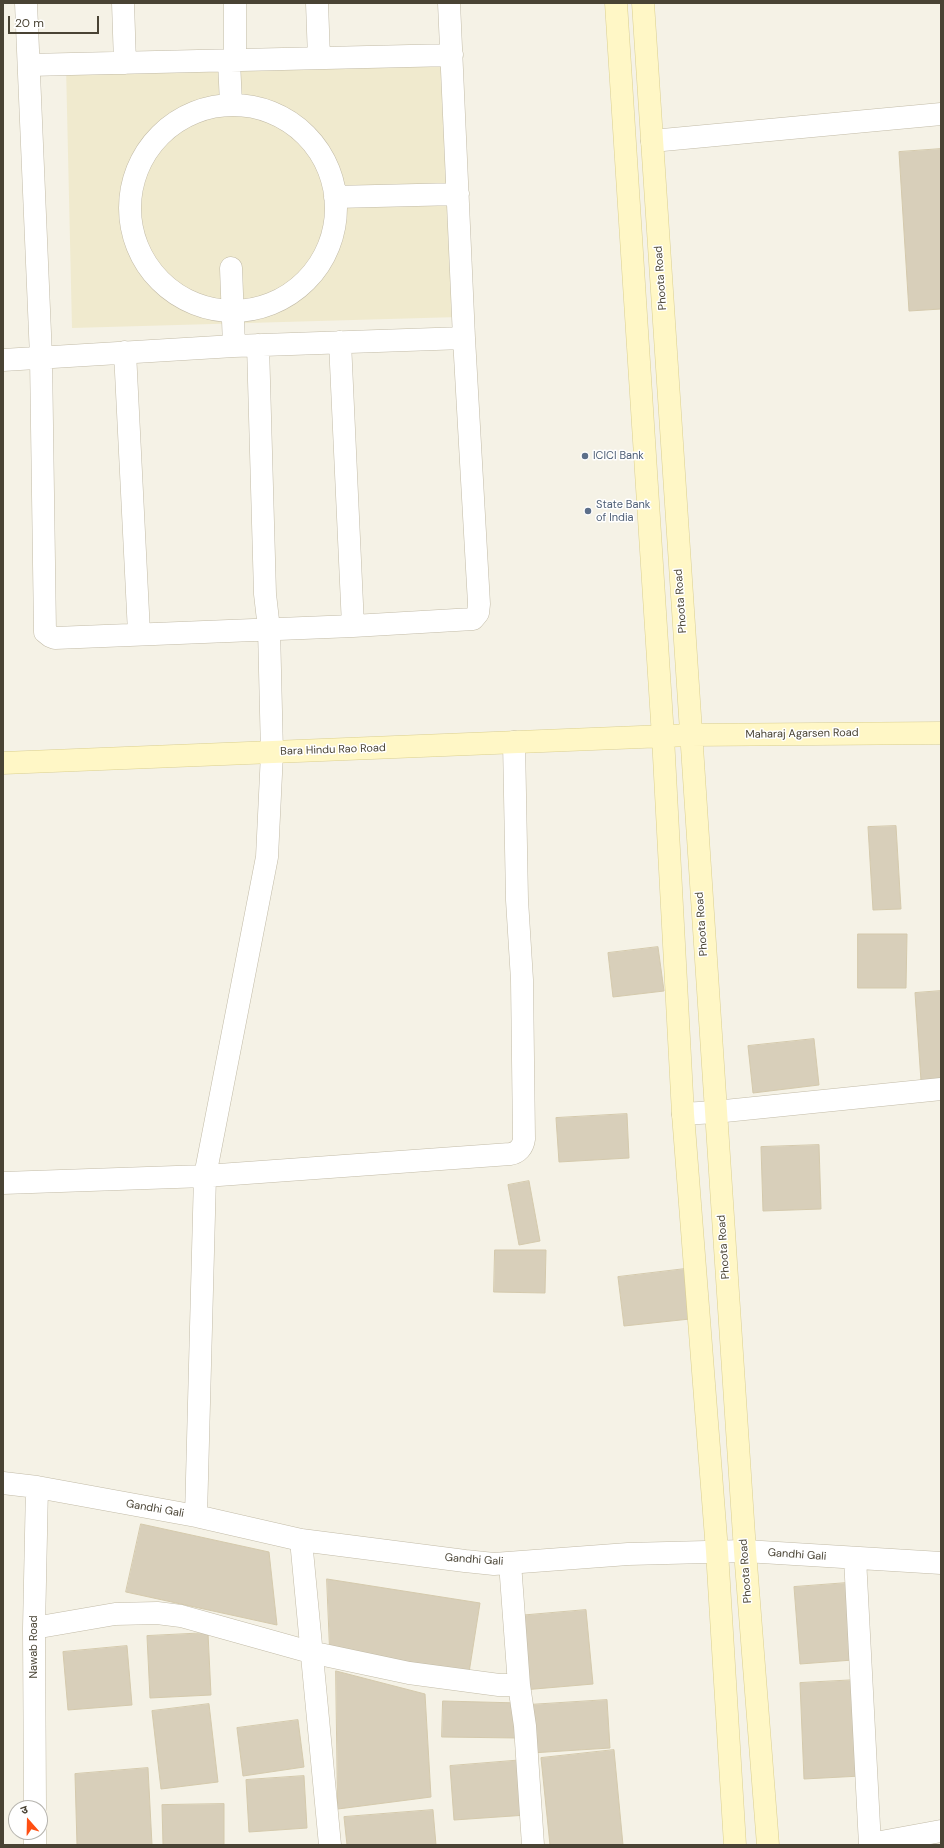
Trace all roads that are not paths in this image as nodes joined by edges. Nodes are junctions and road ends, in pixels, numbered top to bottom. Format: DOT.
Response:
graph roads {
  1 [pos="26,3"];
  2 [pos="123,3"];
  3 [pos="235,3"];
  4 [pos="317,3"];
  5 [pos="449,3"];
  6 [pos="616,3"];
  7 [pos="643,3"];
  8 [pos="452,55"];
  9 [pos="319,58"];
  10 [pos="232,61"];
  11 [pos="125,63"];
  12 [pos="29,65"];
  13 [pos="231,104"];
  14 [pos="941,114"];
  15 [pos="652,141"];
  16 [pos="458,194"];
  17 [pos="335,197"];
  18 [pos="231,268"];
  19 [pos="233,310"];
  20 [pos="464,338"];
  21 [pos="340,342"];
  22 [pos="258,345"];
  23 [pos="234,346"];
  24 [pos="125,352"];
  25 [pos="41,357"];
  26 [pos="3,360"];
  27 [pos="353,626"];
  28 [pos="268,629"];
  29 [pos="139,633"];
  30 [pos="941,733"];
  31 [pos="690,736"];
  32 [pos="663,737"];
  33 [pos="514,742"];
  34 [pos="272,753"];
  35 [pos="3,763"];
  36 [pos="941,1089"];
  37 [pos="715,1112"];
  38 [pos="683,1114"];
  39 [pos="205,1176"];
  40 [pos="3,1183"];
  41 [pos="3,1483"];
  42 [pos="37,1487"];
  43 [pos="196,1516"];
  44 [pos="301,1540"];
  45 [pos="717,1551"];
  46 [pos="745,1551"];
  47 [pos="855,1558"];
  48 [pos="510,1563"];
  49 [pos="941,1563"];
  50 [pos="34,1628"];
  51 [pos="310,1652"];
  52 [pos="519,1685"];
  53 [pos="35,1800"];
  54 [pos="941,1831"];
  55 [pos="870,1844"];
  56 [pos="330,1845"];
  57 [pos="534,1845"];
  58 [pos="735,1845"];
  59 [pos="768,1845"];
  1 -- 12 [label="street"];
  2 -- 11 [label="street"];
  3 -- 10 [label="street"];
  4 -- 9 [label="street"];
  5 -- 8 [label="street"];
  6 -- 32 [label="street"];
  7 -- 15 [label="street, Phoota Road"];
  8 -- 9 [label="street"];
  8 -- 16 [label="street"];
  9 -- 10 [label="street"];
  10 -- 11 [label="street"];
  10 -- 13 [label="street"];
  11 -- 12 [label="street"];
  12 -- 25 [label="street"];
  13 -- 17 [label="street"];
  13 -- 19 [label="street"];
  14 -- 15 [label="street"];
  15 -- 31 [label="street, Phoota Road"];
  16 -- 17 [label="street"];
  16 -- 20 [label="street"];
  17 -- 19 [label="street"];
  18 -- 19 [label="street"];
  19 -- 23 [label="street"];
  20 -- 21 [label="street"];
  20 -- 27 [label="street"];
  21 -- 22 [label="street"];
  21 -- 27 [label="street"];
  22 -- 23 [label="street"];
  22 -- 28 [label="street"];
  23 -- 24 [label="street"];
  24 -- 25 [label="street"];
  24 -- 29 [label="street"];
  25 -- 26 [label="street"];
  25 -- 29 [label="street"];
  27 -- 28 [label="street"];
  28 -- 29 [label="street"];
  28 -- 34 [label="street"];
  30 -- 31 [label="street, Maharaj Agarsen Road"];
  31 -- 32 [label="street, Maharaj Agarsen Road"];
  31 -- 37 [label="street, Phoota Road"];
  32 -- 33 [label="street, Bara Hindu Rao Road"];
  32 -- 38 [label="street"];
  33 -- 34 [label="street, Bara Hindu Rao Road"];
  33 -- 39 [label="street"];
  34 -- 35 [label="street, Bara Hindu Rao Road"];
  34 -- 39 [label="street"];
  36 -- 37 [label="street"];
  37 -- 38 [label="street"];
  37 -- 46 [label="street, Phoota Road"];
  38 -- 45 [label="street"];
  39 -- 40 [label="street"];
  39 -- 43 [label="street"];
  41 -- 42 [label="street, Gandhi Gali"];
  42 -- 43 [label="street, Gandhi Gali"];
  42 -- 50 [label="street, Nawab Road"];
  43 -- 44 [label="street, Gandhi Gali"];
  44 -- 48 [label="street, Gandhi Gali"];
  44 -- 51 [label="street"];
  45 -- 46 [label="street, Gandhi Gali"];
  45 -- 48 [label="street, Gandhi Gali"];
  45 -- 58 [label="street"];
  46 -- 47 [label="street, Gandhi Gali"];
  46 -- 59 [label="street, Phoota Road"];
  47 -- 49 [label="street, Gandhi Gali"];
  47 -- 55 [label="street"];
  48 -- 52 [label="street"];
  50 -- 51 [label="street"];
  50 -- 53 [label="street, Nawab Road"];
  51 -- 52 [label="street"];
  51 -- 56 [label="street"];
  52 -- 57 [label="street"];
  54 -- 55 [label="street"];
}
